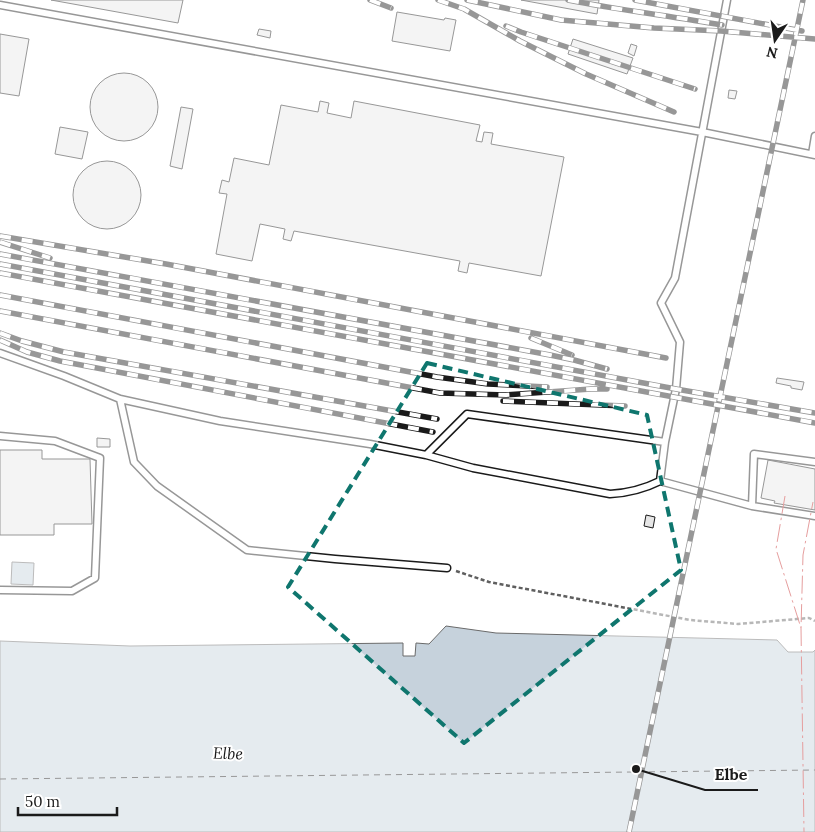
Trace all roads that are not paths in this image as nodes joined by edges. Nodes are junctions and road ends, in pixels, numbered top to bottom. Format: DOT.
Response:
graph roads {
  1 [pos="726,0"];
  2 [pos="0,5"];
  3 [pos="702,132"];
  4 [pos="815,136"];
  5 [pos="813,155"];
  6 [pos="0,353"];
  7 [pos="120,399"];
  8 [pos="0,436"];
  9 [pos="665,442"];
  10 [pos="426,455"];
  11 [pos="815,462"];
  12 [pos="660,481"];
  13 [pos="752,506"];
  14 [pos="815,516"];
  15 [pos="447,568"];
  16 [pos="0,590"];
  1 -- 3 [label="lane"];
  2 -- 3 [label="lane"];
  3 -- 5 [label="lane"];
  3 -- 9 [label="lane"];
  4 -- 5 [label="lane"];
  6 -- 7 [label="lane"];
  7 -- 10 [label="lane"];
  7 -- 15 [label="lane"];
  8 -- 16 [label="lane"];
  9 -- 10 [label="lane"];
  9 -- 12 [label="lane"];
  10 -- 12 [label="lane"];
  11 -- 13 [label="lane"];
  12 -- 13 [label="lane"];
  13 -- 14 [label="lane"];
}
